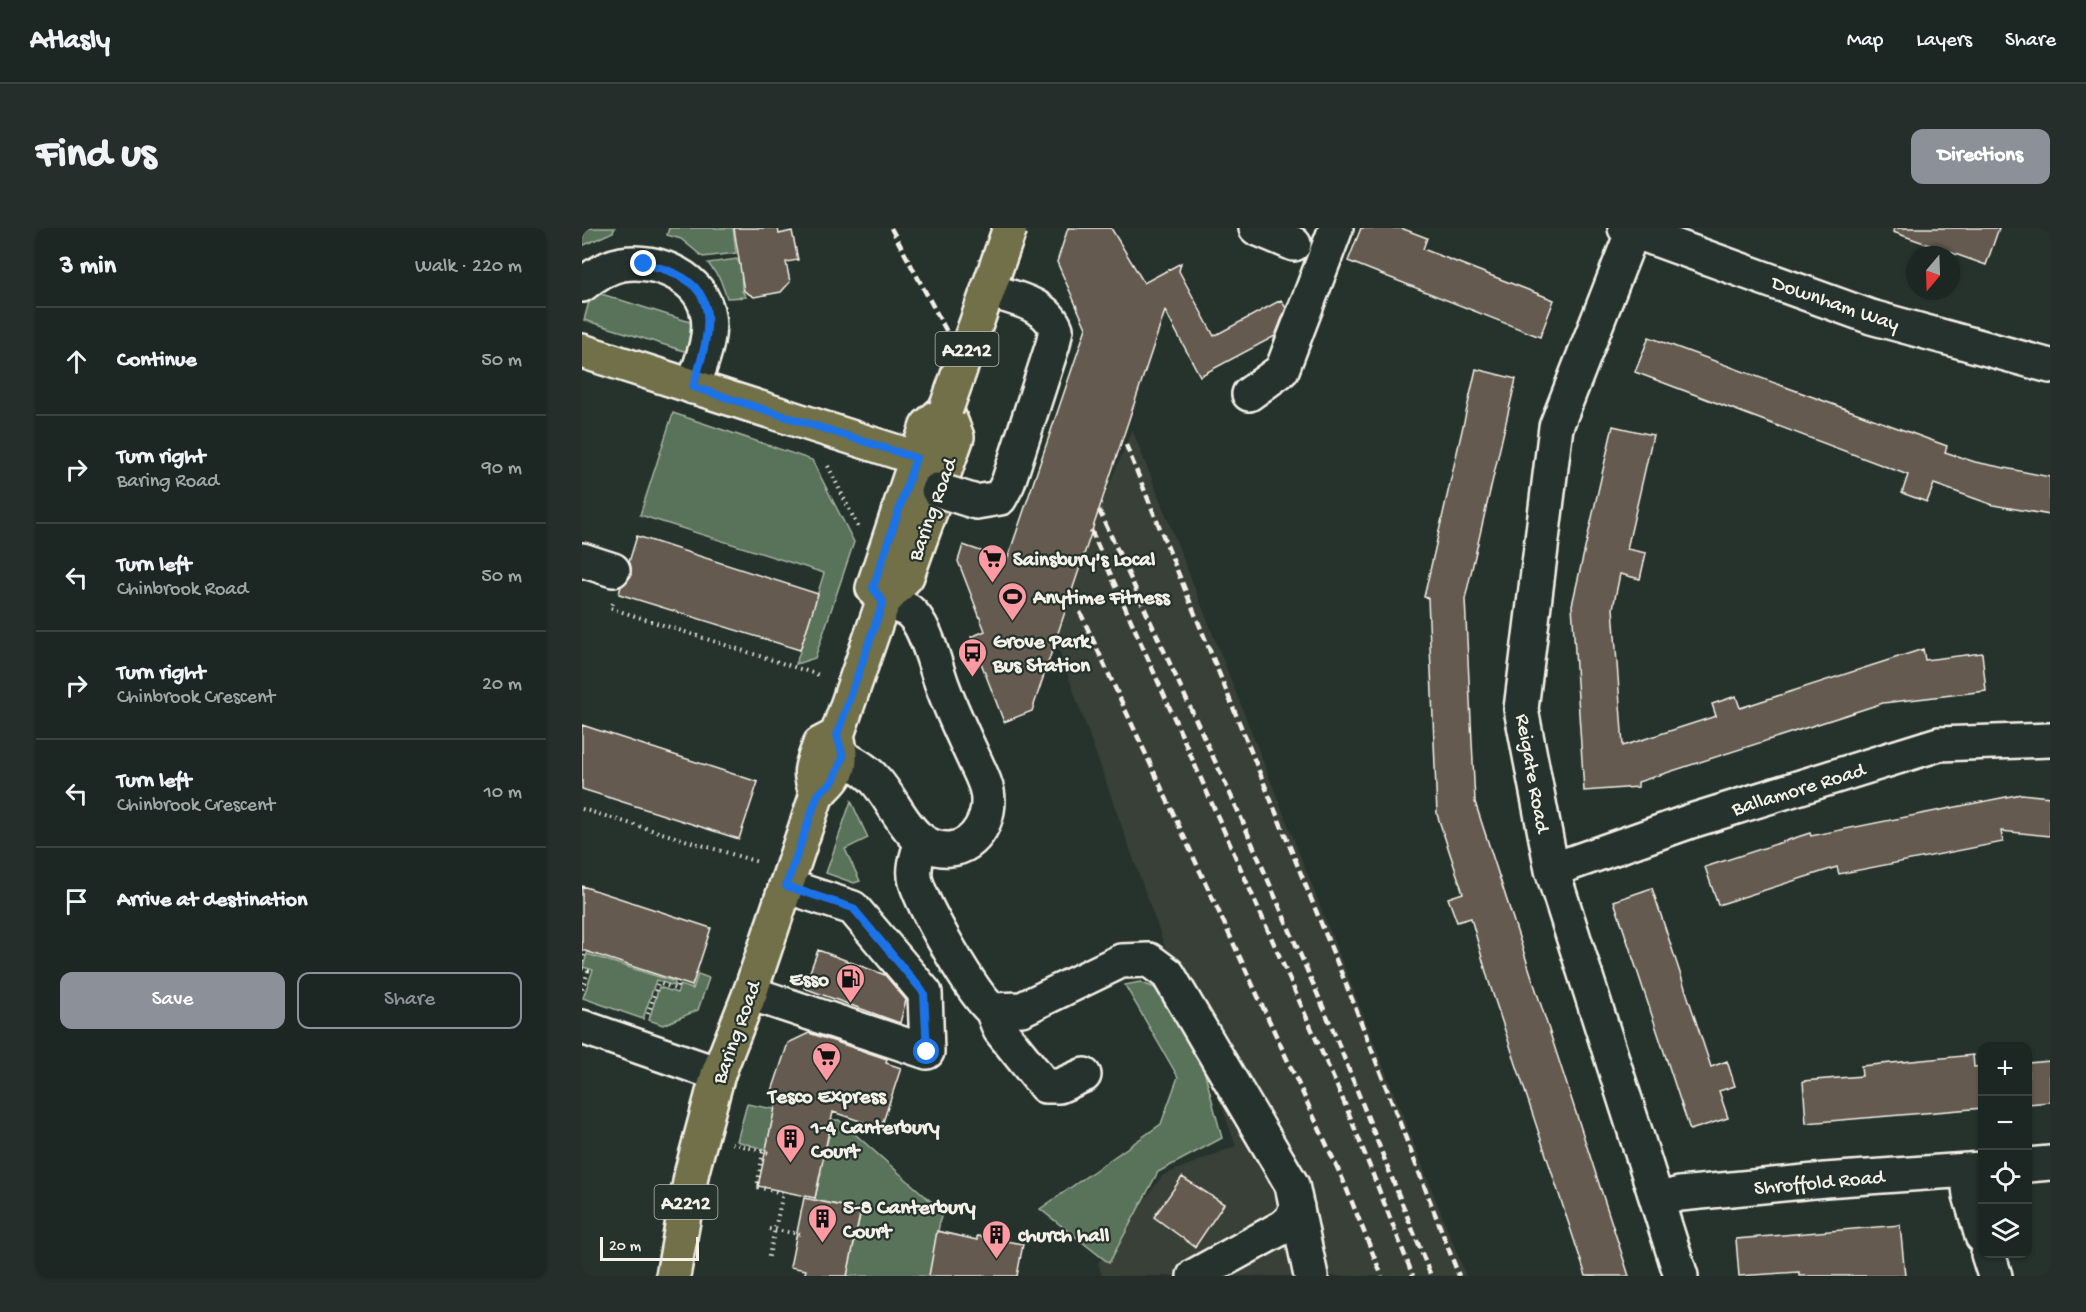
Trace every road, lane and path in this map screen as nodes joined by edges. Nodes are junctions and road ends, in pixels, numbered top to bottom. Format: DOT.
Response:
graph roads {
  1 [pos="1010,228"];
  2 [pos="1256,228"];
  3 [pos="1336,228"];
  4 [pos="1631,229"];
  5 [pos="1294,244"];
  6 [pos="582,285"];
  7 [pos="988,290"];
  8 [pos="582,351"];
  9 [pos="2050,366"];
  10 [pos="693,387"];
  11 [pos="1249,394"];
  12 [pos="946,409"];
  13 [pos="824,456"];
  14 [pos="916,458"];
  15 [pos="938,490"];
  16 [pos="859,530"];
  17 [pos="582,560"];
  18 [pos="613,584"];
  19 [pos="883,602"];
  20 [pos="819,675"];
  21 [pos="2050,740"];
  22 [pos="840,746"];
  23 [pos="582,809"];
  24 [pos="922,841"];
  25 [pos="758,862"];
  26 [pos="1552,870"];
  27 [pos="786,886"];
  28 [pos="585,951"];
  29 [pos="582,962"];
  30 [pos="582,969"];
  31 [pos="679,981"];
  32 [pos="582,990"];
  33 [pos="750,993"];
  34 [pos="992,1010"];
  35 [pos="648,1015"];
  36 [pos="582,1027"];
  37 [pos="718,1074"];
  38 [pos="1084,1075"];
  39 [pos="728,1142"];
  40 [pos="2050,1163"];
  41 [pos="2032,1165"];
  42 [pos="1975,1170"];
  43 [pos="1657,1200"];
  44 [pos="1297,1207"];
  45 [pos="1978,1220"];
  46 [pos="769,1229"];
  47 [pos="775,1229"];
  48 [pos="800,1234"];
  49 [pos="1989,1258"];
  50 [pos="768,1260"];
  51 [pos="673,1276"];
  52 [pos="1194,1276"];
  53 [pos="1311,1276"];
  54 [pos="1681,1276"];
  55 [pos="1995,1276"];
  1 -- 7 [label="main road, Baring Road / A2212, bridge"];
  2 -- 5 [label="street"];
  3 -- 11 [label="street"];
  4 -- 9 [label="street, Downham Way"];
  4 -- 26 [label="street, Reigate Road"];
  6 -- 10 [label="street"];
  7 -- 12 [label="main road, Baring Road / A2212, bridge"];
  7 -- 15 [label="street, bridge"];
  8 -- 10 [label="main road"];
  10 -- 14 [label="main road"];
  12 -- 14 [label="main road, Baring Road / A2212"];
  12 -- 15 [label="main road, Baring Road / A2212"];
  13 -- 16 [label="path"];
  14 -- 19 [label="main road, Baring Road / A2212"];
  15 -- 19 [label="main road, Baring Road / A2212"];
  17 -- 18 [label="street"];
  18 -- 20 [label="path"];
  19 -- 22 [label="main road, Baring Road / A2212"];
  19 -- 24 [label="street"];
  21 -- 26 [label="street, Ballamore Road"];
  22 -- 24 [label="street"];
  22 -- 27 [label="main road, Baring Road / A2212"];
  23 -- 25 [label="path"];
  24 -- 34 [label="street"];
  26 -- 43 [label="street, Reigate Road"];
  27 -- 33 [label="main road, Baring Road / A2212"];
  27 -- 33 [label="street"];
  28 -- 29 [label="path"];
  30 -- 32 [label="path"];
  31 -- 35 [label="path"];
  33 -- 37 [label="main road, Baring Road / A2212"];
  34 -- 38 [label="street"];
  34 -- 44 [label="street"];
  36 -- 37 [label="street"];
  37 -- 51 [label="main road, Baring Road / A2212"];
  39 -- 47 [label="path"];
  40 -- 41 [label="street"];
  42 -- 43 [label="street, Shroffold Road"];
  42 -- 45 [label="street"];
  43 -- 54 [label="street, Reigate Road"];
  44 -- 52 [label="street"];
  44 -- 53 [label="street"];
  46 -- 47 [label="path"];
  47 -- 48 [label="path"];
  47 -- 50 [label="path"];
  49 -- 55 [label="street"];
}
